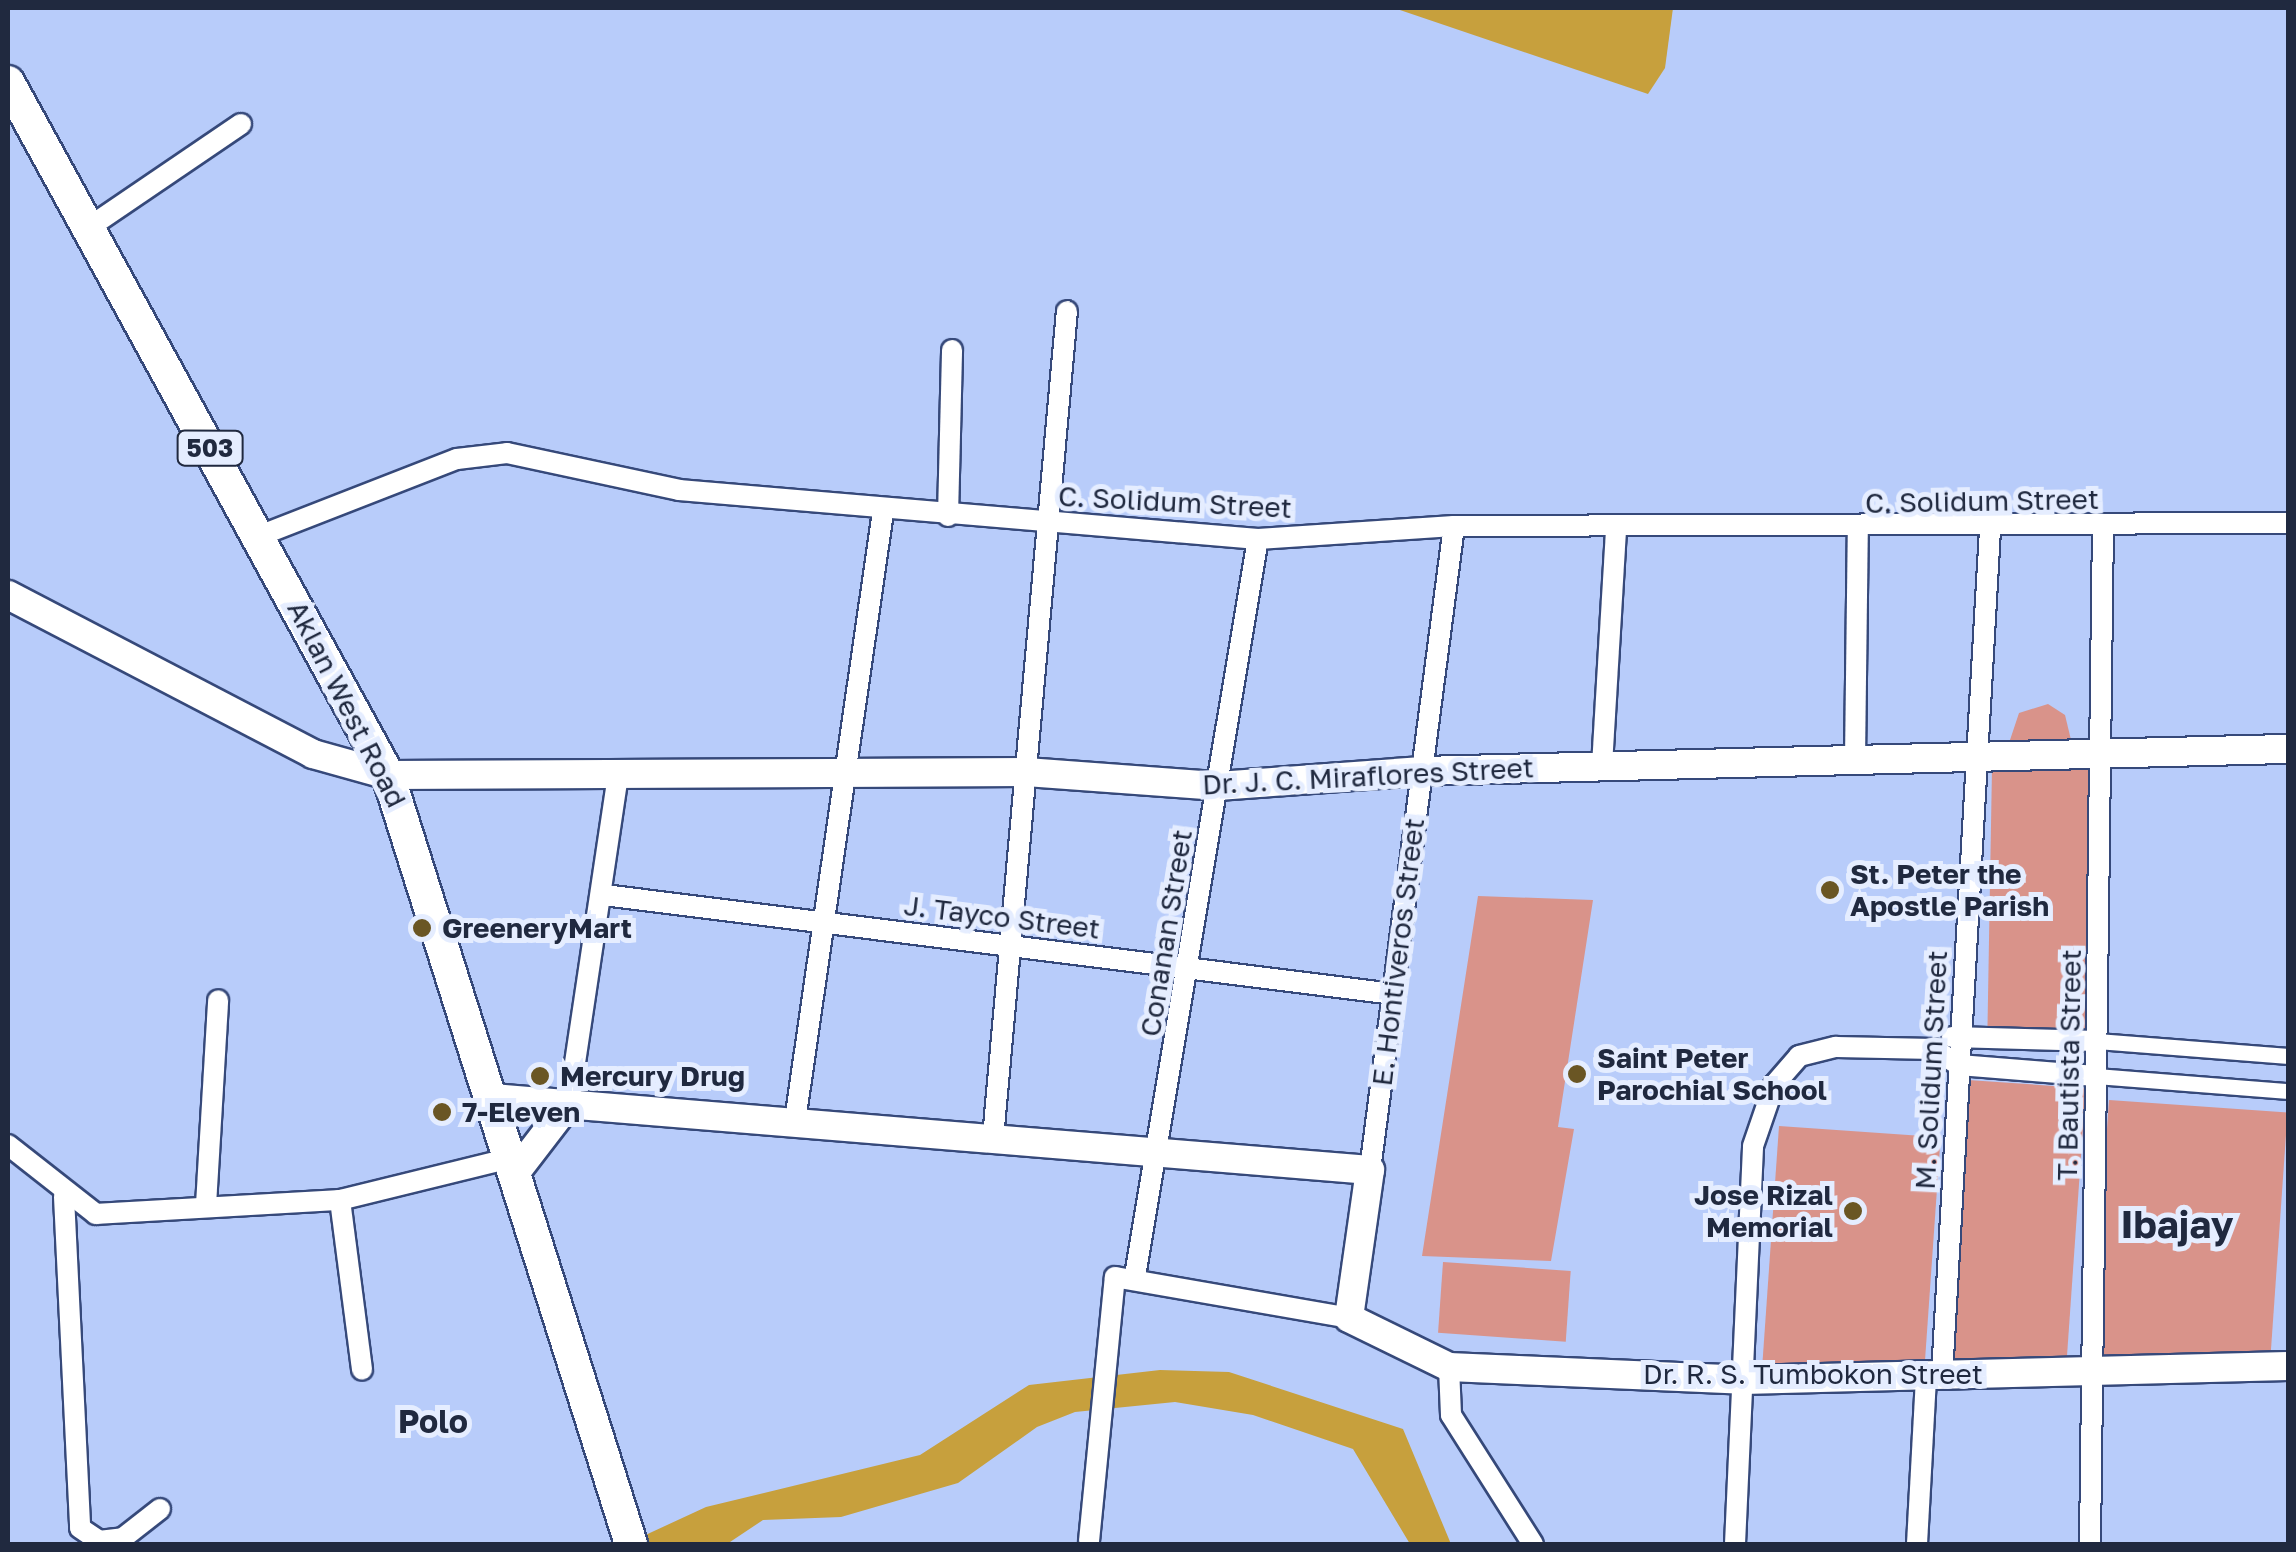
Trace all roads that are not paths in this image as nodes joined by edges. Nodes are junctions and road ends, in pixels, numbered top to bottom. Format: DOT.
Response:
graph roads {
  1 [pos="8,82"];
  2 [pos="241,124"];
  3 [pos="88,228"];
  4 [pos="1067,311"];
  5 [pos="952,350"];
  6 [pos="883,512"];
  7 [pos="948,516"];
  8 [pos="1048,522"];
  9 [pos="2288,523"];
  10 [pos="1454,526"];
  11 [pos="2103,527"];
  12 [pos="1616,528"];
  13 [pos="1990,529"];
  14 [pos="1858,530"];
  15 [pos="259,536"];
  16 [pos="1258,540"];
  17 [pos="8,595"];
  18 [pos="2288,748"];
  19 [pos="2100,754"];
  20 [pos="1977,756"];
  21 [pos="1855,760"];
  22 [pos="1602,766"];
  23 [pos="1422,771"];
  24 [pos="1026,772"];
  25 [pos="846,773"];
  26 [pos="618,774"];
  27 [pos="388,775"];
  28 [pos="1218,786"];
  29 [pos="604,895"];
  30 [pos="824,923"];
  31 [pos="1010,946"];
  32 [pos="1188,968"];
  33 [pos="1393,994"];
  34 [pos="218,1000"];
  35 [pos="1961,1031"];
  36 [pos="2096,1041"];
  37 [pos="1934,1049"];
  38 [pos="2288,1056"];
  39 [pos="1959,1066"];
  40 [pos="2096,1076"];
  41 [pos="2288,1091"];
  42 [pos="492,1098"];
  43 [pos="568,1103"];
  44 [pos="795,1121"];
  45 [pos="993,1138"];
  46 [pos="8,1145"];
  47 [pos="1159,1152"];
  48 [pos="513,1165"];
  49 [pos="1370,1170"];
  50 [pos="64,1197"];
  51 [pos="340,1200"];
  52 [pos="206,1205"];
  53 [pos="1135,1276"];
  54 [pos="1349,1318"];
  55 [pos="1449,1366"];
  56 [pos="2288,1366"];
  57 [pos="362,1370"];
  58 [pos="2092,1371"];
  59 [pos="1934,1375"];
  60 [pos="1743,1380"];
  61 [pos="160,1509"];
  62 [pos="1089,1540"];
  63 [pos="630,1542"];
  64 [pos="1533,1544"];
  65 [pos="1735,1544"];
  66 [pos="1916,1544"];
  67 [pos="2090,1544"];
  1 -- 3 [label="main road, Aklan West Road / 503"];
  2 -- 3 [label="street"];
  3 -- 15 [label="main road, Aklan West Road / 503"];
  4 -- 8 [label="street"];
  5 -- 7 [label="street"];
  6 -- 7 [label="street, C. Solidum Street"];
  6 -- 15 [label="street, C. Solidum Street"];
  6 -- 25 [label="street"];
  7 -- 8 [label="street, C. Solidum Street"];
  8 -- 16 [label="street, C. Solidum Street"];
  8 -- 24 [label="street"];
  9 -- 11 [label="street, C. Solidum Street"];
  10 -- 12 [label="street, C. Solidum Street"];
  10 -- 16 [label="street, C. Solidum Street"];
  10 -- 23 [label="street, E. Hontiveros Street"];
  11 -- 13 [label="street, C. Solidum Street"];
  11 -- 19 [label="street, T. Bautista Street"];
  12 -- 14 [label="street, C. Solidum Street"];
  12 -- 22 [label="street"];
  13 -- 14 [label="street, C. Solidum Street"];
  13 -- 20 [label="street, M. Solidum Street"];
  14 -- 21 [label="street"];
  15 -- 27 [label="main road, Aklan West Road / 503"];
  16 -- 28 [label="street, Conanan Street"];
  17 -- 27 [label="street, Dr. J. C. Miraflores Street"];
  18 -- 19 [label="street, Dr. J. C. Miraflores Street"];
  19 -- 20 [label="street, Dr. J. C. Miraflores Street"];
  19 -- 36 [label="street, T. Bautista Street"];
  20 -- 21 [label="street, Dr. J. C. Miraflores Street"];
  20 -- 35 [label="street, M. Solidum Street"];
  21 -- 22 [label="street, Dr. J. C. Miraflores Street"];
  22 -- 23 [label="street, Dr. J. C. Miraflores Street"];
  23 -- 28 [label="street, Dr. J. C. Miraflores Street"];
  23 -- 33 [label="street, E. Hontiveros Street"];
  24 -- 25 [label="street, Dr. J. C. Miraflores Street"];
  24 -- 28 [label="street, Dr. J. C. Miraflores Street"];
  24 -- 31 [label="street"];
  25 -- 26 [label="street, Dr. J. C. Miraflores Street"];
  25 -- 30 [label="street"];
  26 -- 27 [label="street, Dr. J. C. Miraflores Street"];
  26 -- 29 [label="street"];
  27 -- 42 [label="main road, Aklan West Road / 503"];
  28 -- 32 [label="street, Conanan Street"];
  29 -- 30 [label="street, J. Tayco Street"];
  29 -- 43 [label="street"];
  30 -- 31 [label="street, J. Tayco Street"];
  30 -- 44 [label="street"];
  31 -- 32 [label="street, J. Tayco Street"];
  31 -- 45 [label="street"];
  32 -- 33 [label="street, J. Tayco Street"];
  32 -- 47 [label="street, Conanan Street"];
  33 -- 49 [label="street, E. Hontiveros Street"];
  34 -- 52 [label="street"];
  35 -- 36 [label="street"];
  35 -- 37 [label="street"];
  35 -- 39 [label="street, M. Solidum Street"];
  36 -- 38 [label="street"];
  36 -- 40 [label="street, T. Bautista Street"];
  37 -- 39 [label="street"];
  37 -- 60 [label="street"];
  39 -- 40 [label="street"];
  39 -- 59 [label="street, M. Solidum Street"];
  40 -- 41 [label="street"];
  40 -- 58 [label="street, T. Bautista Street"];
  42 -- 43 [label="street"];
  42 -- 48 [label="main road, Aklan West Road / 503"];
  43 -- 44 [label="street"];
  43 -- 48 [label="street"];
  44 -- 45 [label="street"];
  45 -- 47 [label="street"];
  46 -- 50 [label="street"];
  47 -- 49 [label="street"];
  47 -- 53 [label="street, Conanan Street"];
  48 -- 51 [label="street"];
  48 -- 63 [label="main road, Aklan West Road / 503"];
  49 -- 54 [label="street, E. Hontiveros Street"];
  50 -- 52 [label="street"];
  50 -- 61 [label="street"];
  51 -- 52 [label="street"];
  51 -- 57 [label="street"];
  53 -- 54 [label="street"];
  53 -- 62 [label="street"];
  54 -- 55 [label="street, Dr. R. S. Tumbokon Street"];
  55 -- 60 [label="street, Dr. R. S. Tumbokon Street"];
  55 -- 64 [label="street"];
  56 -- 58 [label="street, Dr. R. S. Tumbokon Street"];
  58 -- 59 [label="street, Dr. R. S. Tumbokon Street"];
  58 -- 67 [label="street, T. Bautista Street"];
  59 -- 60 [label="street, Dr. R. S. Tumbokon Street"];
  59 -- 66 [label="street, M. Solidum Street"];
  60 -- 65 [label="street"];
}
